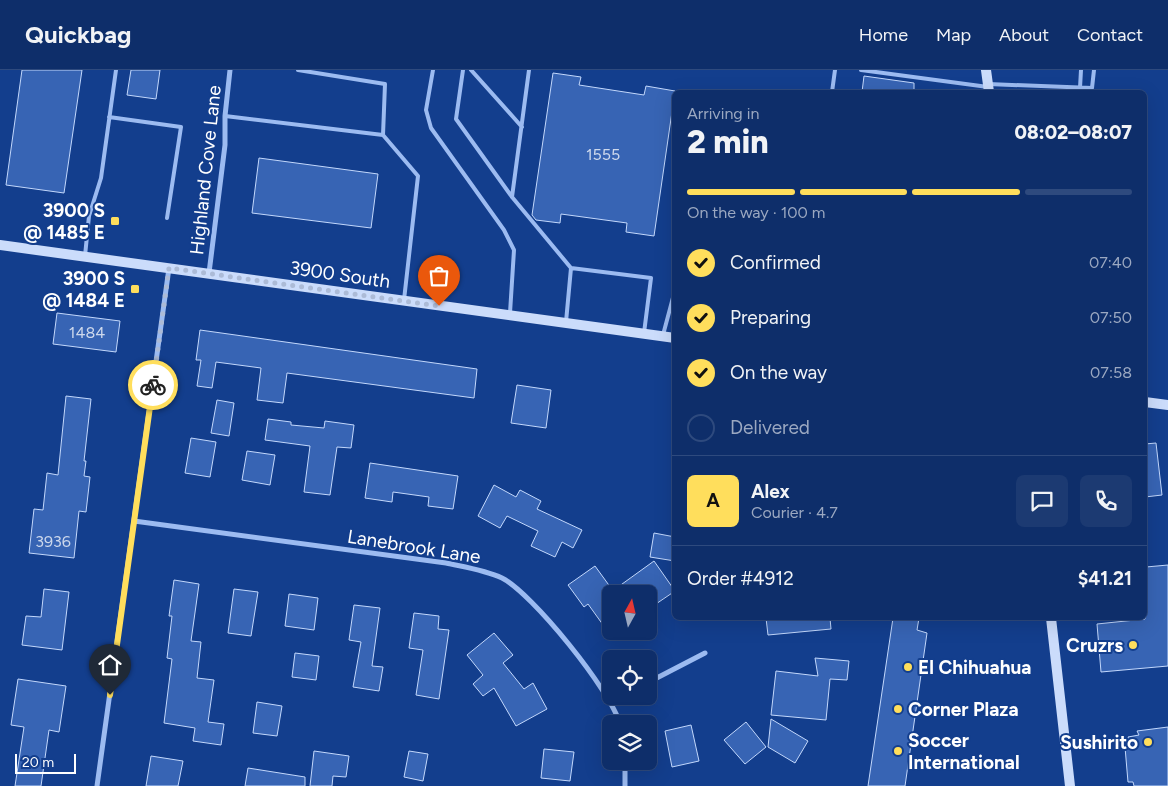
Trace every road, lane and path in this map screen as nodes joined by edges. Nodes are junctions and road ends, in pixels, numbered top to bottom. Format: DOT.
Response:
graph roads {
  1 [pos="116,70"];
  2 [pos="230,70"];
  3 [pos="298,70"];
  4 [pos="433,70"];
  5 [pos="463,70"];
  6 [pos="471,70"];
  7 [pos="529,70"];
  8 [pos="835,70"];
  9 [pos="861,70"];
  10 [pos="986,70"];
  11 [pos="1081,70"];
  12 [pos="1094,70"];
  13 [pos="988,88"];
  14 [pos="1080,88"];
  15 [pos="832,90"];
  16 [pos="225,116"];
  17 [pos="109,117"];
  18 [pos="522,127"];
  19 [pos="383,135"];
  20 [pos="512,197"];
  21 [pos="167,218"];
  22 [pos="0,245"];
  23 [pos="85,256"];
  24 [pos="169,268"];
  25 [pos="571,268"];
  26 [pos="209,273"];
  27 [pos="404,300"];
  28 [pos="672,301"];
  29 [pos="510,315"];
  30 [pos="566,323"];
  31 [pos="644,333"];
  32 [pos="662,336"];
  33 [pos="672,338"];
  34 [pos="1147,402"];
  35 [pos="1168,405"];
  36 [pos="134,521"];
  37 [pos="1051,620"];
  38 [pos="705,653"];
  39 [pos="657,678"];
  40 [pos="602,691"];
  41 [pos="625,770"];
  42 [pos="97,786"];
  43 [pos="625,786"];
  44 [pos="1070,786"];
  1 -- 17 [label="lane"];
  2 -- 16 [label="street, Highland Cove Lane"];
  3 -- 19 [label="lane"];
  4 -- 29 [label="lane"];
  5 -- 20 [label="lane"];
  6 -- 18 [label="lane"];
  7 -- 18 [label="lane"];
  8 -- 15 [label="lane"];
  9 -- 13 [label="lane"];
  10 -- 13 [label="main road"];
  11 -- 14 [label="lane"];
  12 -- 14 [label="lane"];
  13 -- 14 [label="lane"];
  16 -- 19 [label="lane"];
  16 -- 26 [label="street, Highland Cove Lane"];
  17 -- 21 [label="lane"];
  17 -- 23 [label="lane"];
  18 -- 20 [label="lane"];
  19 -- 27 [label="lane"];
  20 -- 25 [label="lane"];
  22 -- 23 [label="main road, 3900 South"];
  23 -- 24 [label="main road, 3900 South"];
  24 -- 26 [label="main road, 3900 South"];
  24 -- 36 [label="street"];
  25 -- 30 [label="lane"];
  25 -- 31 [label="lane"];
  26 -- 27 [label="main road, 3900 South"];
  27 -- 29 [label="main road, 3900 South"];
  28 -- 32 [label="lane"];
  29 -- 30 [label="main road, 3900 South"];
  30 -- 31 [label="main road, 3900 South"];
  31 -- 32 [label="main road, 3900 South"];
  32 -- 33 [label="main road, 3900 South"];
  34 -- 35 [label="main road"];
  36 -- 40 [label="street, Lanebrook Lane"];
  36 -- 42 [label="street"];
  37 -- 44 [label="main road"];
  38 -- 39 [label="street"];
  41 -- 43 [label="street"];
}
